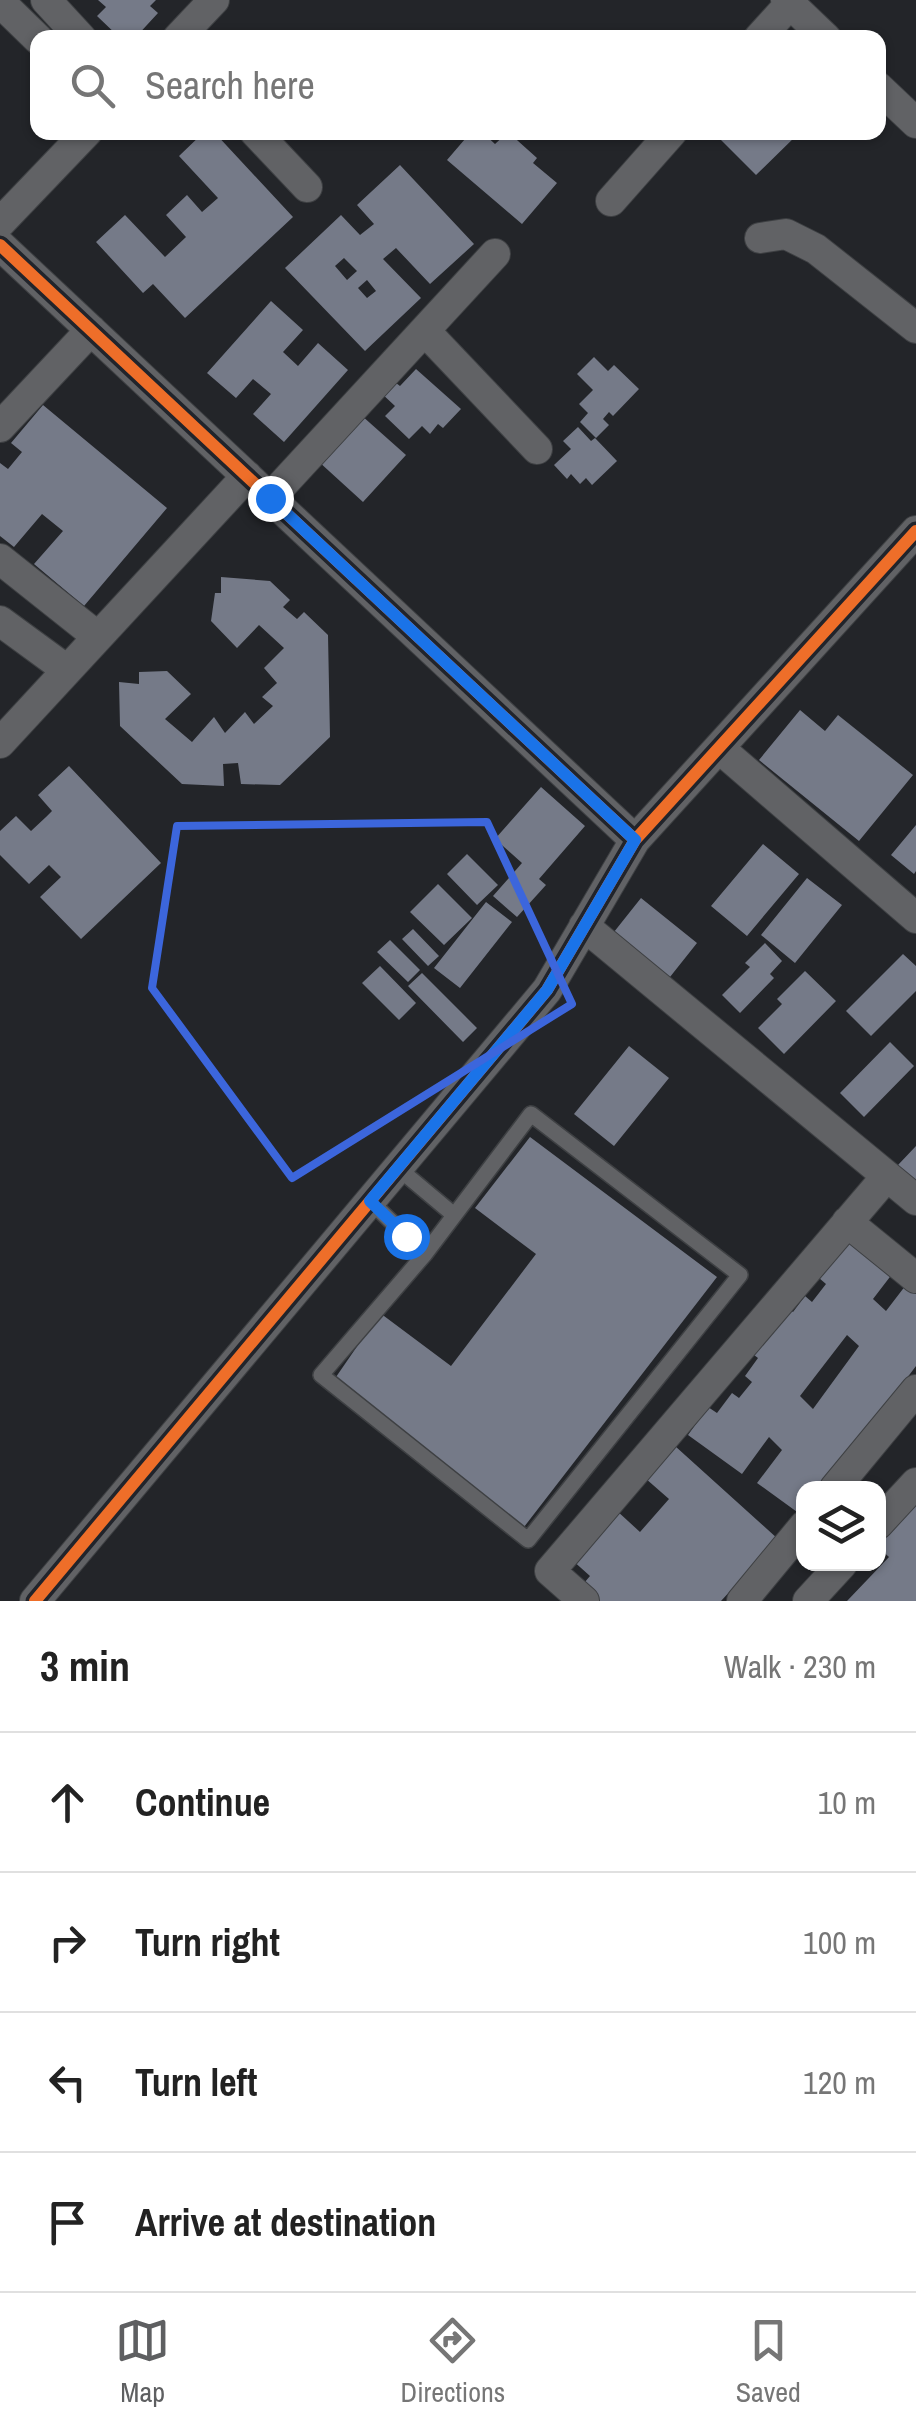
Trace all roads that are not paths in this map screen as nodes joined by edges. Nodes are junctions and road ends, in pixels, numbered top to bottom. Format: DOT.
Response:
graph roads {
  1 [pos="46,0"];
  2 [pos="214,0"];
  3 [pos="0,2"];
  4 [pos="798,4"];
  5 [pos="74,30"];
  6 [pos="186,30"];
  7 [pos="769,30"];
  8 [pos="819,30"];
  9 [pos="30,31"];
  10 [pos="886,95"];
  11 [pos="916,123"];
  12 [pos="79,140"];
  13 [pos="263,140"];
  14 [pos="665,140"];
  15 [pos="307,187"];
  16 [pos="611,201"];
  17 [pos="0,223"];
  18 [pos="760,238"];
  19 [pos="0,246"];
  20 [pos="495,254"];
  21 [pos="916,328"];
  22 [pos="91,330"];
  23 [pos="425,331"];
  24 [pos="0,427"];
  25 [pos="537,449"];
  26 [pos="247,476"];
  27 [pos="270,498"];
  28 [pos="916,531"];
  29 [pos="0,559"];
  30 [pos="0,621"];
  31 [pos="98,637"];
  32 [pos="67,670"];
  33 [pos="0,742"];
  34 [pos="719,748"];
  35 [pos="635,840"];
  36 [pos="916,918"];
  37 [pos="584,926"];
  38 [pos="398,1168"];
  39 [pos="887,1176"];
  40 [pos="916,1200"];
  41 [pos="370,1201"];
  42 [pos="454,1216"];
  43 [pos="847,1222"];
  44 [pos="425,1254"];
  45 [pos="916,1278"];
  46 [pos="916,1390"];
  47 [pos="841,1481"];
  48 [pos="916,1483"];
  49 [pos="886,1515"];
  50 [pos="796,1536"];
  51 [pos="836,1571"];
  52 [pos="34,1601"];
  53 [pos="584,1601"];
  54 [pos="742,1601"];
  55 [pos="808,1601"];
  1 -- 5 [label="street"];
  2 -- 6 [label="street"];
  3 -- 9 [label="street"];
  4 -- 7 [label="street"];
  4 -- 8 [label="street"];
  10 -- 11 [label="street"];
  12 -- 17 [label="street"];
  13 -- 15 [label="street"];
  14 -- 16 [label="street"];
  18 -- 21 [label="street"];
  19 -- 22 [label="street"];
  20 -- 23 [label="street"];
  22 -- 24 [label="street"];
  22 -- 26 [label="street"];
  23 -- 25 [label="street"];
  23 -- 27 [label="street"];
  26 -- 27 [label="street"];
  26 -- 31 [label="street"];
  27 -- 35 [label="street"];
  28 -- 34 [label="street"];
  29 -- 31 [label="street"];
  30 -- 32 [label="street"];
  31 -- 32 [label="street"];
  32 -- 33 [label="street"];
  34 -- 35 [label="street"];
  34 -- 36 [label="street"];
  35 -- 37 [label="street"];
  37 -- 38 [label="street"];
  37 -- 39 [label="street"];
  38 -- 41 [label="street"];
  38 -- 42 [label="lane"];
  39 -- 40 [label="street"];
  39 -- 43 [label="street"];
  41 -- 44 [label="lane"];
  41 -- 52 [label="street"];
  42 -- 44 [label="lane"];
  42 -- 44 [label="lane"];
  43 -- 45 [label="street"];
  43 -- 53 [label="street"];
  46 -- 47 [label="street"];
  48 -- 49 [label="street"];
  50 -- 54 [label="street"];
  51 -- 55 [label="street"];
}
